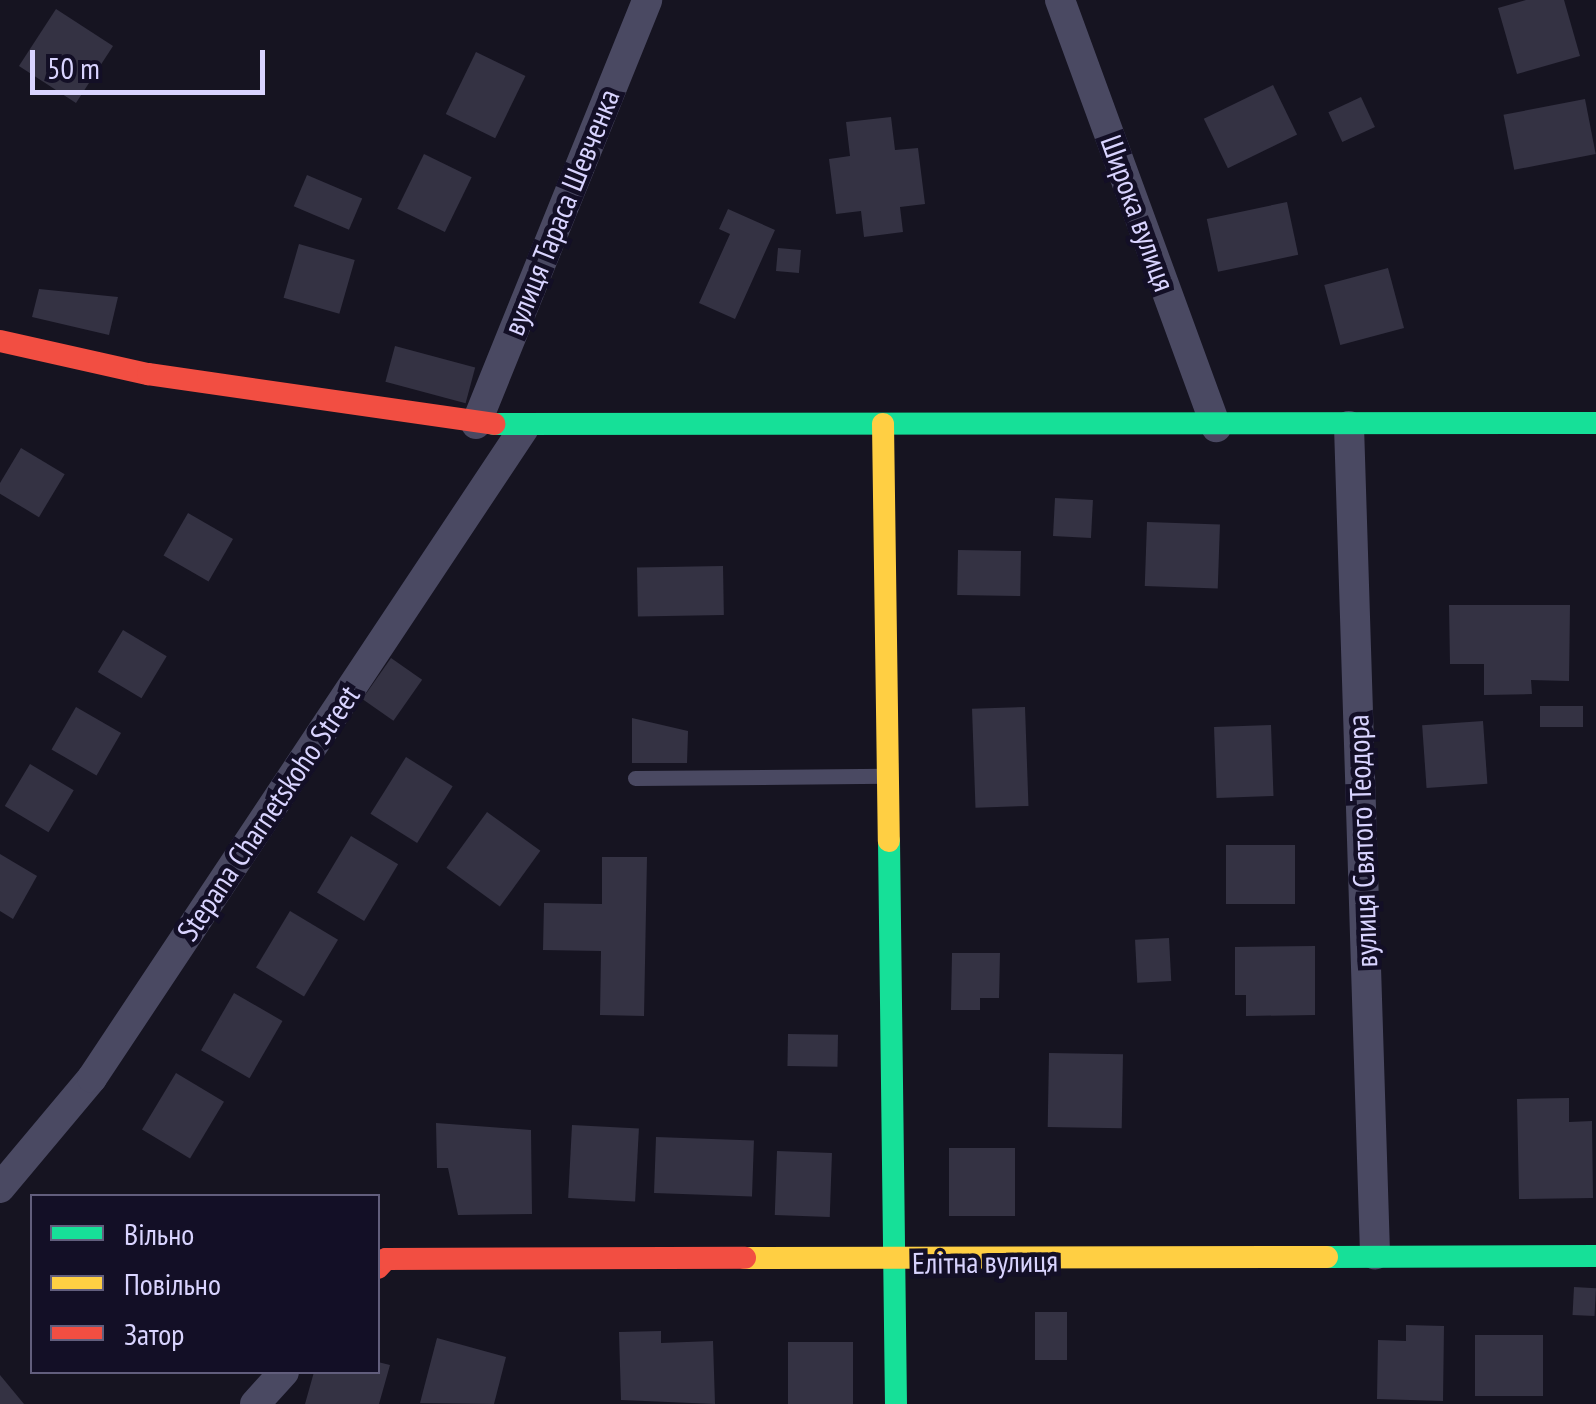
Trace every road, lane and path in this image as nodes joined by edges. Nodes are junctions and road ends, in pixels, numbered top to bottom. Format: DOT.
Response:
graph roads {
  1 [pos="647,0"];
  2 [pos="1060,0"];
  3 [pos="0,340"];
  4 [pos="1596,423"];
  5 [pos="476,424"];
  6 [pos="883,424"];
  7 [pos="1348,426"];
  8 [pos="1216,427"];
  9 [pos="524,428"];
  10 [pos="886,776"];
  11 [pos="635,778"];
  12 [pos="0,1188"];
  13 [pos="1375,1256"];
  14 [pos="1596,1256"];
  15 [pos="899,1264"];
  16 [pos="380,1266"];
  17 [pos="282,1374"];
  18 [pos="255,1404"];
  19 [pos="896,1404"];
  1 -- 5 [label="street, вулиця Тараса Шевченка"];
  2 -- 8 [label="street, Широка вулиця"];
  3 -- 5 [label="street"];
  4 -- 7 [label="street"];
  5 -- 9 [label="street"];
  6 -- 8 [label="street"];
  6 -- 9 [label="street"];
  6 -- 10 [label="street"];
  7 -- 8 [label="street"];
  7 -- 13 [label="street, вулиця Святого Теодора"];
  9 -- 12 [label="street, Stepana Charnetskoho Street"];
  10 -- 11 [label="lane"];
  10 -- 15 [label="street"];
  13 -- 14 [label="street, Елітна вулиця"];
  13 -- 15 [label="street, Елітна вулиця"];
  15 -- 16 [label="street, Елітна вулиця"];
  15 -- 19 [label="street"];
  17 -- 18 [label="street"];
}
